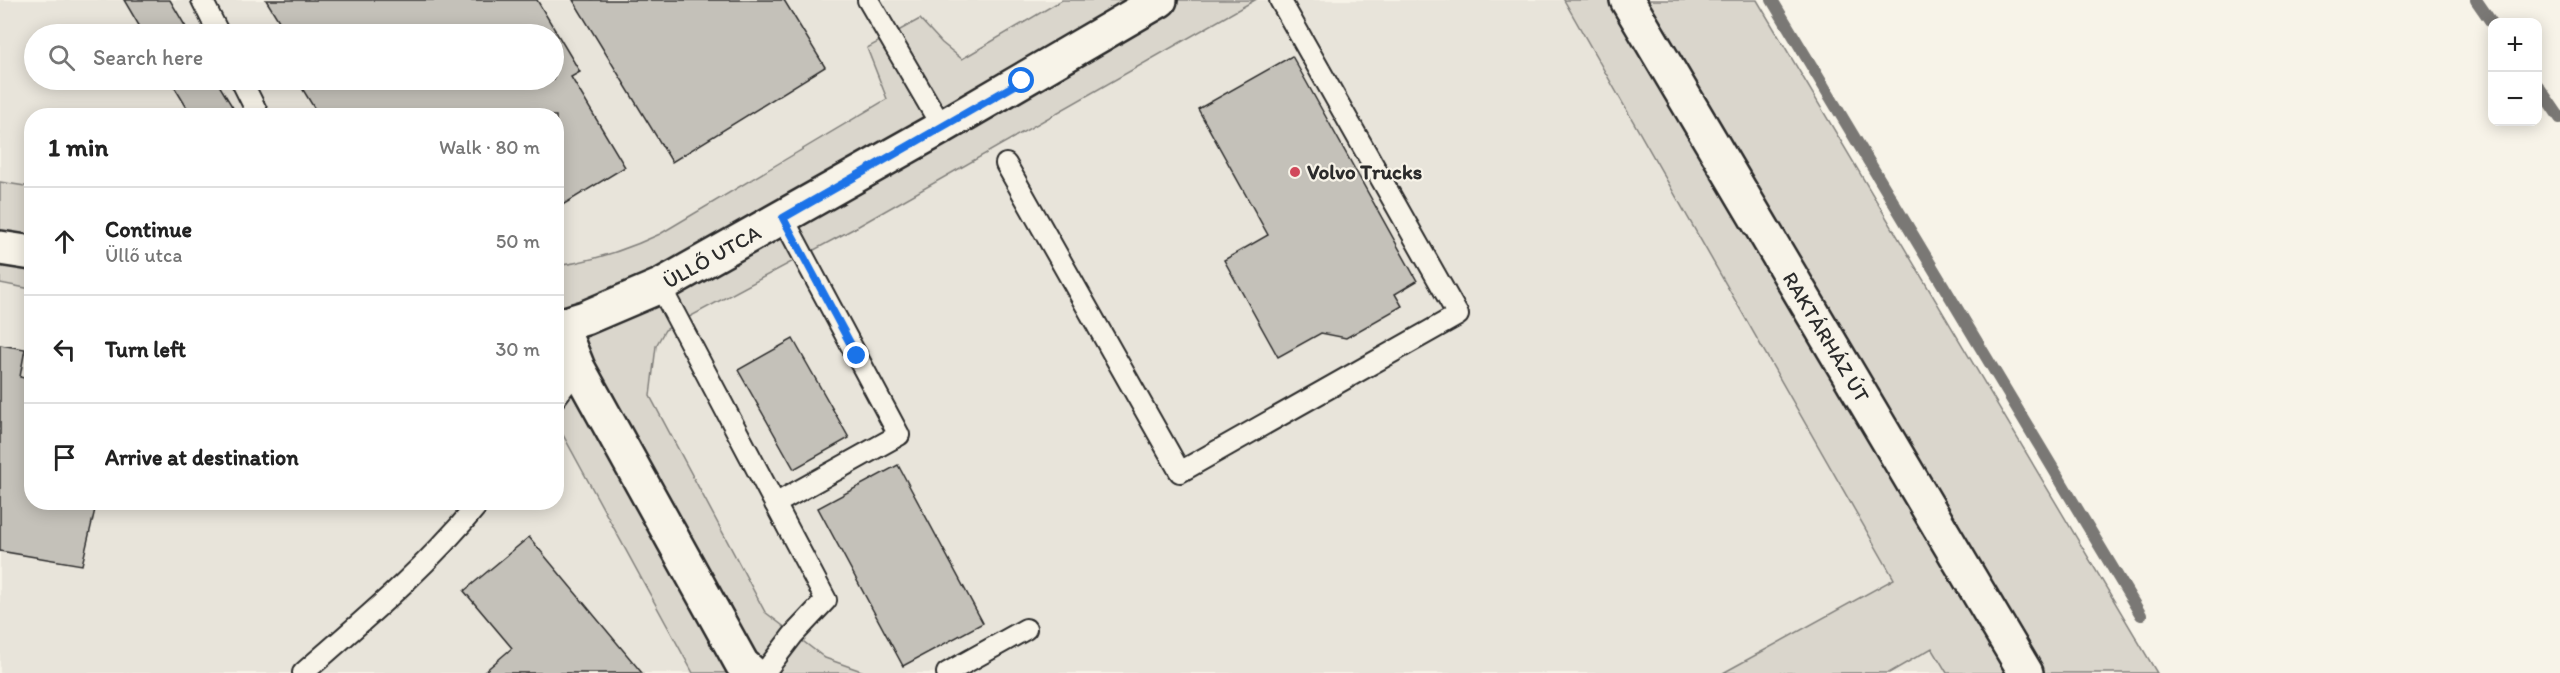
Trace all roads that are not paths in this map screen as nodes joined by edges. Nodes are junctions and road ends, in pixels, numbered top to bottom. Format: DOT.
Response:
graph roads {
  1 [pos="202,0"];
  2 [pos="867,0"];
  3 [pos="1160,0"];
  4 [pos="1280,0"];
  5 [pos="1626,0"];
  6 [pos="214,24"];
  7 [pos="247,90"];
  8 [pos="255,108"];
  9 [pos="942,127"];
  10 [pos="1006,164"];
  11 [pos="783,218"];
  12 [pos="0,248"];
  13 [pos="24,252"];
  14 [pos="660,286"];
  15 [pos="564,324"];
  16 [pos="564,337"];
  17 [pos="578,369"];
  18 [pos="564,387"];
  19 [pos="776,504"];
  20 [pos="473,510"];
  21 [pos="1026,629"];
  22 [pos="748,671"];
  23 [pos="303,673"];
  24 [pos="947,673"];
  25 [pos="2026,673"];
  1 -- 6 [label="lane"];
  2 -- 9 [label="lane"];
  3 -- 9 [label="street, ÜLLŐ UTCA"];
  4 -- 10 [label="lane"];
  5 -- 25 [label="street, RAKTÁRHÁZ ÚT"];
  7 -- 8 [label="lane"];
  9 -- 11 [label="street, ÜLLŐ UTCA"];
  11 -- 14 [label="street, ÜLLŐ UTCA"];
  11 -- 19 [label="lane"];
  12 -- 13 [label="street"];
  14 -- 15 [label="street, ÜLLŐ UTCA"];
  14 -- 19 [label="lane"];
  16 -- 17 [label="street"];
  17 -- 18 [label="lane"];
  17 -- 22 [label="street"];
  19 -- 22 [label="lane"];
  20 -- 23 [label="lane"];
  21 -- 24 [label="lane"];
}
